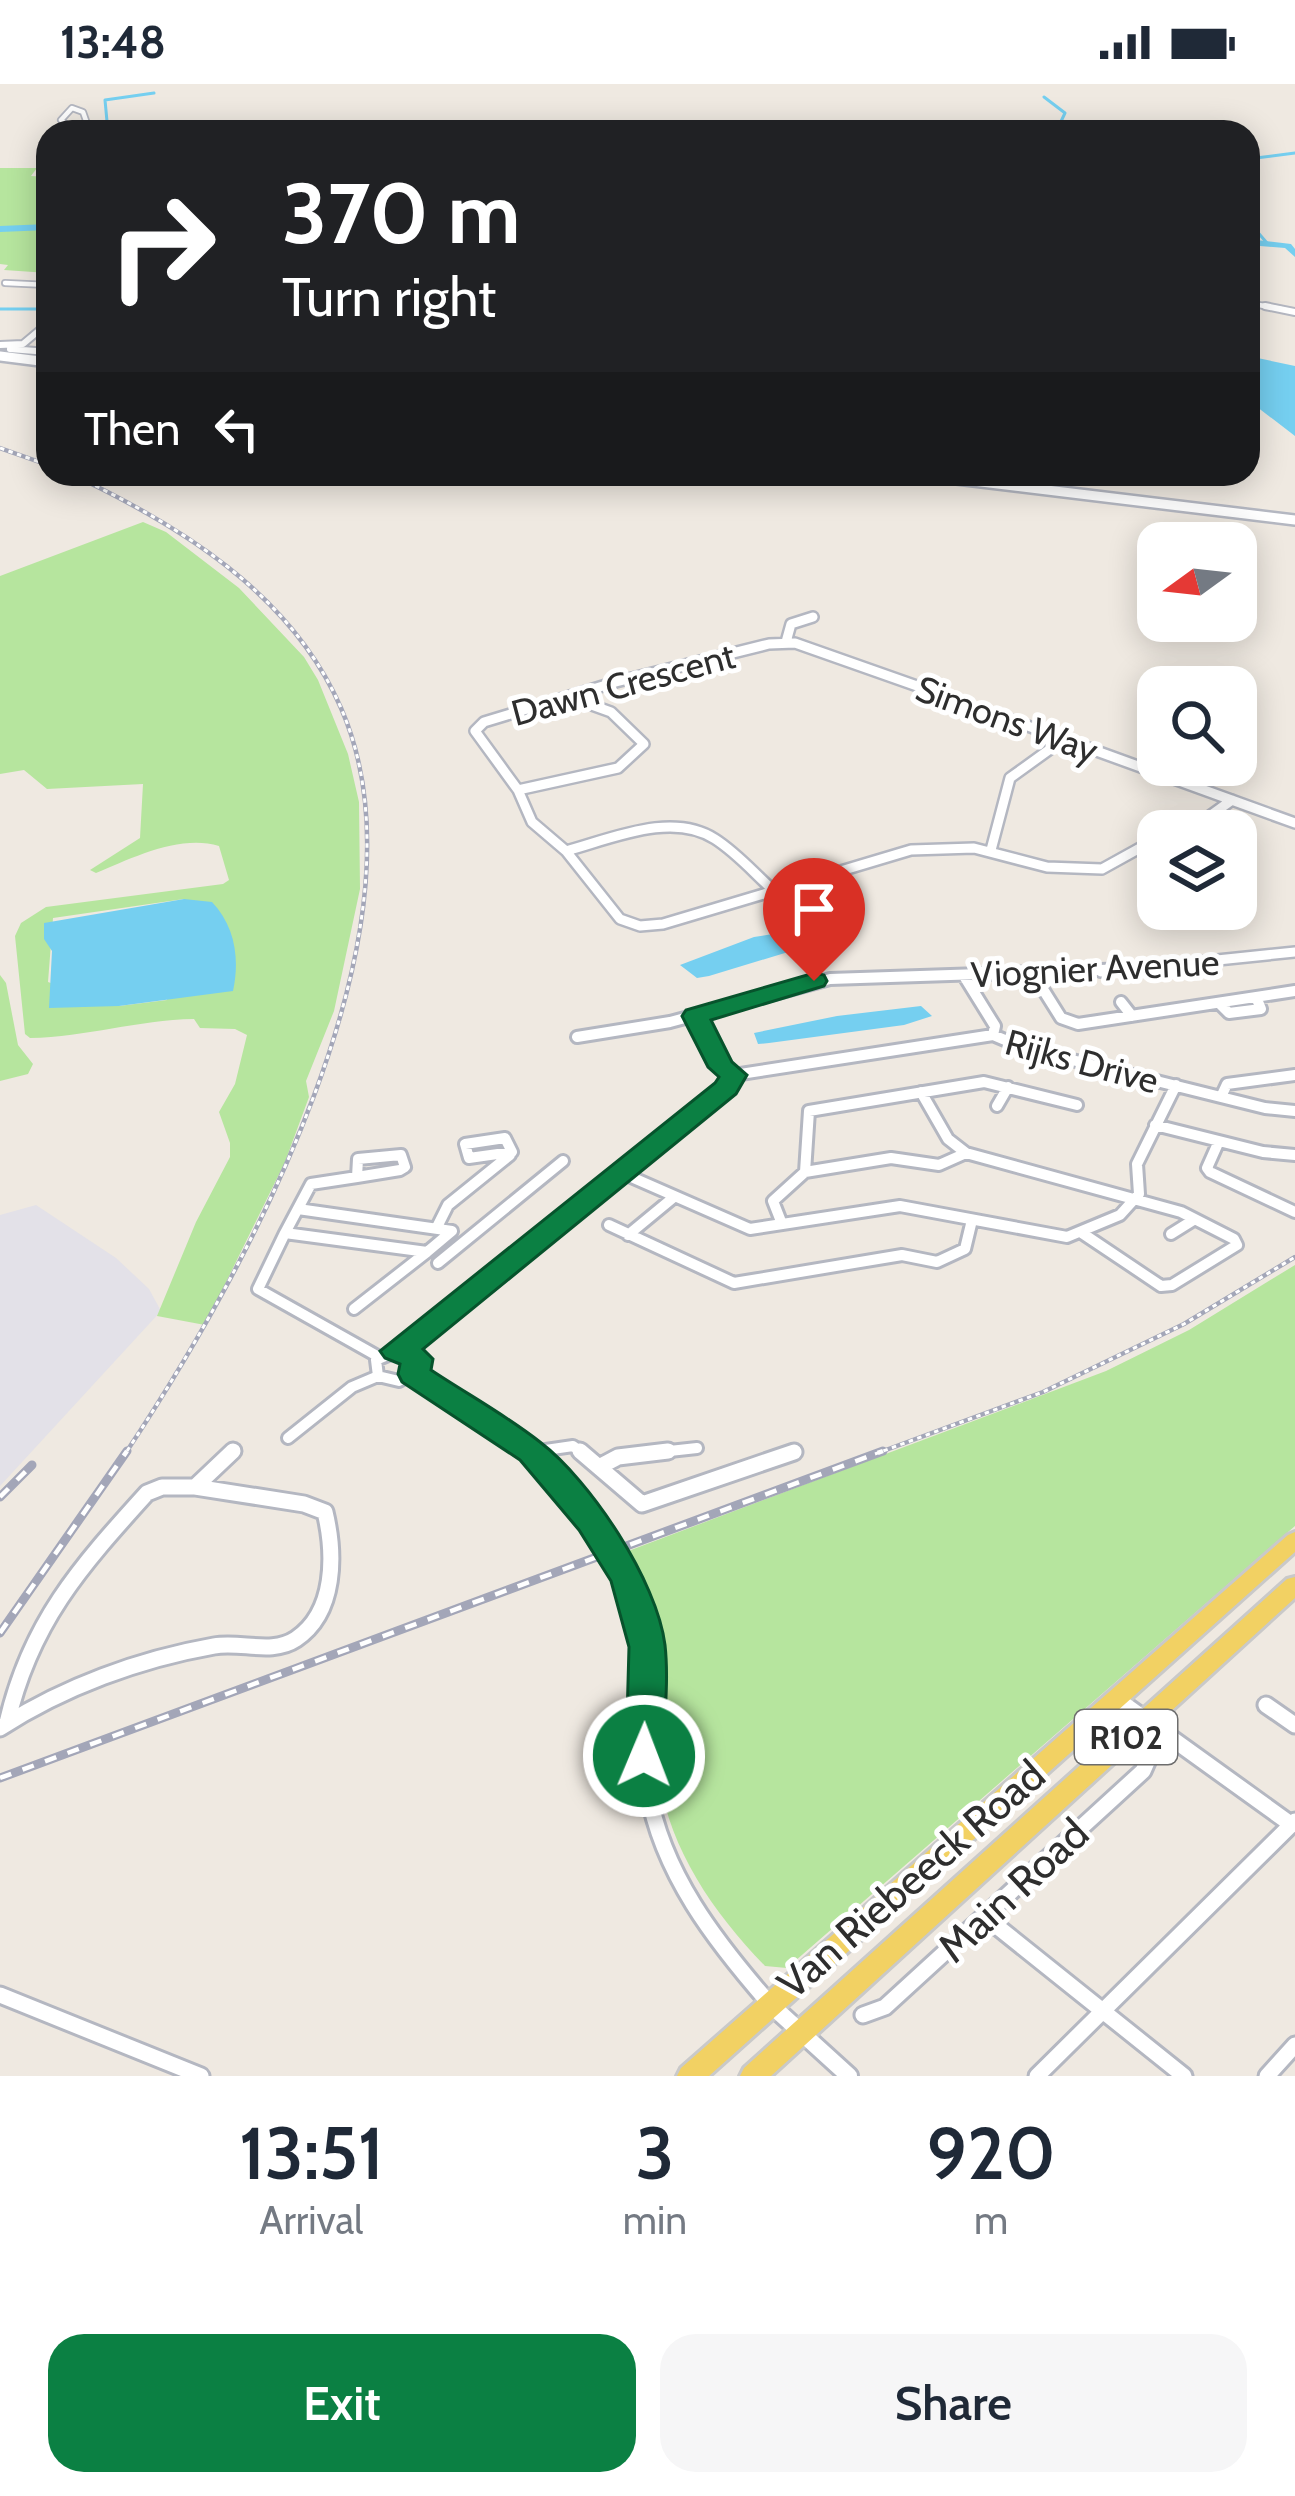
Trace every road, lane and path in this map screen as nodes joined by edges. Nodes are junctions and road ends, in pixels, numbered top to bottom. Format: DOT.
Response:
graph roads {
  1 [pos="61,120"];
  2 [pos="85,120"];
  3 [pos="2,282"];
  4 [pos="36,284"];
  5 [pos="1260,305"];
  6 [pos="1295,312"];
  7 [pos="36,333"];
  8 [pos="1,352"];
  9 [pos="36,352"];
  10 [pos="36,362"];
  11 [pos="1021,486"];
  12 [pos="1056,486"];
  13 [pos="1295,517"];
  14 [pos="813,617"];
  15 [pos="786,642"];
  16 [pos="572,698"];
  17 [pos="1064,739"];
  18 [pos="518,790"];
  19 [pos="1232,800"];
  20 [pos="1218,810"];
  21 [pos="1295,823"];
  22 [pos="991,850"];
  23 [pos="1137,850"];
  24 [pos="566,851"];
  25 [pos="773,890"];
  26 [pos="1295,952"];
  27 [pos="1034,975"];
  28 [pos="964,976"];
  29 [pos="814,981"];
  30 [pos="1295,991"];
  31 [pos="1181,994"];
  32 [pos="822,996"];
  33 [pos="756,997"];
  34 [pos="1121,1002"];
  35 [pos="1192,1007"];
  36 [pos="764,1012"];
  37 [pos="695,1016"];
  38 [pos="1132,1016"];
  39 [pos="993,1035"];
  40 [pos="577,1037"];
  41 [pos="730,1074"];
  42 [pos="1295,1075"];
  43 [pos="1176,1085"];
  44 [pos="1008,1087"];
  45 [pos="921,1092"];
  46 [pos="1221,1097"];
  47 [pos="1077,1105"];
  48 [pos="997,1106"];
  49 [pos="1295,1111"];
  50 [pos="1155,1125"];
  51 [pos="1219,1141"];
  52 [pos="512,1152"];
  53 [pos="966,1154"];
  54 [pos="1295,1155"];
  55 [pos="563,1161"];
  56 [pos="622,1172"];
  57 [pos="805,1172"];
  58 [pos="357,1177"];
  59 [pos="674,1197"];
  60 [pos="1135,1200"];
  61 [pos="298,1209"];
  62 [pos="1295,1212"];
  63 [pos="1195,1219"];
  64 [pos="971,1220"];
  65 [pos="782,1224"];
  66 [pos="609,1226"];
  67 [pos="436,1228"];
  68 [pos="452,1232"];
  69 [pos="285,1233"];
  70 [pos="1082,1233"];
  71 [pos="628,1234"];
  72 [pos="1171,1234"];
  73 [pos="467,1239"];
  74 [pos="427,1252"];
  75 [pos="438,1262"];
  76 [pos="353,1309"];
  77 [pos="418,1338"];
  78 [pos="396,1351"];
  79 [pos="412,1354"];
  80 [pos="379,1357"];
  81 [pos="414,1374"];
  82 [pos="378,1376"];
  83 [pos="288,1438"];
  84 [pos="697,1448"];
  85 [pos="235,1450"];
  86 [pos="532,1452"];
  87 [pos="794,1452"];
  88 [pos="601,1466"];
  89 [pos="195,1487"];
  90 [pos="1295,1540"];
  91 [pos="1295,1585"];
  92 [pos="1117,1699"];
  93 [pos="1266,1705"];
  94 [pos="1146,1719"];
  95 [pos="1294,1722"];
  96 [pos="3,1725"];
  97 [pos="1151,1754"];
  98 [pos="1294,1824"];
  99 [pos="984,1916"];
  100 [pos="0,1995"];
  101 [pos="770,2004"];
  102 [pos="1102,2010"];
  103 [pos="863,2015"];
  104 [pos="800,2032"];
  105 [pos="1295,2045"];
  106 [pos="201,2076"];
  107 [pos="689,2076"];
  108 [pos="753,2076"];
  109 [pos="849,2076"];
  110 [pos="1037,2076"];
  111 [pos="1184,2076"];
  112 [pos="1267,2076"];
  1 -- 2 [label="street"];
  3 -- 4 [label="street"];
  5 -- 6 [label="street"];
  7 -- 8 [label="street"];
  8 -- 9 [label="street"];
  8 -- 10 [label="main road"];
  11 -- 13 [label="main road"];
  12 -- 13 [label="main road"];
  14 -- 15 [label="street"];
  15 -- 16 [label="street, Dawn Crescent"];
  15 -- 17 [label="street, Simons Way"];
  16 -- 18 [label="street, Dawn Crescent"];
  16 -- 18 [label="street"];
  17 -- 19 [label="street, Simons Way"];
  17 -- 22 [label="street"];
  18 -- 24 [label="street, Dawn Crescent"];
  19 -- 20 [label="street"];
  19 -- 21 [label="street, Simons Way"];
  22 -- 23 [label="street, Dawn Crescent"];
  22 -- 25 [label="street, Dawn Crescent"];
  24 -- 25 [label="street"];
  24 -- 25 [label="street, Dawn Crescent"];
  26 -- 27 [label="street, Viognier Avenue"];
  27 -- 28 [label="street, Viognier Avenue"];
  27 -- 38 [label="street"];
  28 -- 29 [label="street, Viognier Avenue"];
  28 -- 39 [label="street"];
  29 -- 32 [label="street"];
  29 -- 33 [label="street, Viognier Avenue"];
  30 -- 35 [label="street"];
  31 -- 35 [label="street"];
  33 -- 36 [label="street"];
  33 -- 37 [label="street, Viognier Avenue"];
  34 -- 38 [label="street"];
  35 -- 38 [label="street"];
  37 -- 40 [label="street, Viognier Avenue"];
  37 -- 41 [label="street"];
  39 -- 41 [label="street, Rijks Drive"];
  39 -- 43 [label="street, Rijks Drive"];
  41 -- 56 [label="street"];
  42 -- 46 [label="street"];
  43 -- 46 [label="street, Rijks Drive"];
  43 -- 50 [label="street"];
  44 -- 45 [label="street"];
  44 -- 47 [label="street"];
  44 -- 48 [label="street"];
  45 -- 53 [label="street"];
  45 -- 57 [label="street"];
  46 -- 49 [label="street, Rijks Drive"];
  50 -- 51 [label="street"];
  50 -- 60 [label="street"];
  51 -- 54 [label="street"];
  51 -- 62 [label="street"];
  52 -- 67 [label="street"];
  53 -- 57 [label="street"];
  53 -- 60 [label="street"];
  55 -- 73 [label="street"];
  56 -- 59 [label="street"];
  56 -- 77 [label="street"];
  57 -- 65 [label="street"];
  58 -- 61 [label="street"];
  59 -- 65 [label="street"];
  59 -- 71 [label="street"];
  60 -- 63 [label="street"];
  60 -- 70 [label="street"];
  61 -- 67 [label="street"];
  61 -- 69 [label="street"];
  63 -- 70 [label="street"];
  63 -- 72 [label="street"];
  64 -- 65 [label="street"];
  64 -- 70 [label="street"];
  64 -- 71 [label="street"];
  66 -- 71 [label="street"];
  67 -- 68 [label="street"];
  68 -- 73 [label="street"];
  68 -- 74 [label="street"];
  69 -- 74 [label="street"];
  69 -- 80 [label="street"];
  73 -- 75 [label="street"];
  74 -- 76 [label="street"];
  77 -- 78 [label="street"];
  77 -- 79 [label="street"];
  78 -- 79 [label="street"];
  78 -- 80 [label="street"];
  79 -- 81 [label="street"];
  80 -- 82 [label="street"];
  81 -- 82 [label="street"];
  81 -- 86 [label="street"];
  82 -- 83 [label="street"];
  84 -- 88 [label="street"];
  85 -- 89 [label="street"];
  86 -- 88 [label="street"];
  86 -- 101 [label="street"];
  87 -- 88 [label="street"];
  89 -- 96 [label="street"];
  89 -- 96 [label="street"];
  90 -- 92 [label="main road, Van Riebeeck Road / R102"];
  91 -- 94 [label="main road, Van Riebeeck Road / R102"];
  92 -- 94 [label="street"];
  92 -- 101 [label="main road, Van Riebeeck Road / R102"];
  93 -- 95 [label="street"];
  94 -- 98 [label="street"];
  94 -- 104 [label="main road, Van Riebeeck Road / R102"];
  97 -- 99 [label="street, Main Road"];
  98 -- 102 [label="street"];
  99 -- 102 [label="street"];
  99 -- 103 [label="street, Main Road"];
  100 -- 106 [label="street"];
  101 -- 104 [label="street"];
  101 -- 107 [label="main road, Van Riebeeck Road / R102"];
  102 -- 110 [label="street"];
  102 -- 111 [label="street"];
  104 -- 108 [label="main road, Van Riebeeck Road / R102"];
  104 -- 109 [label="street"];
  105 -- 112 [label="street"];
}
